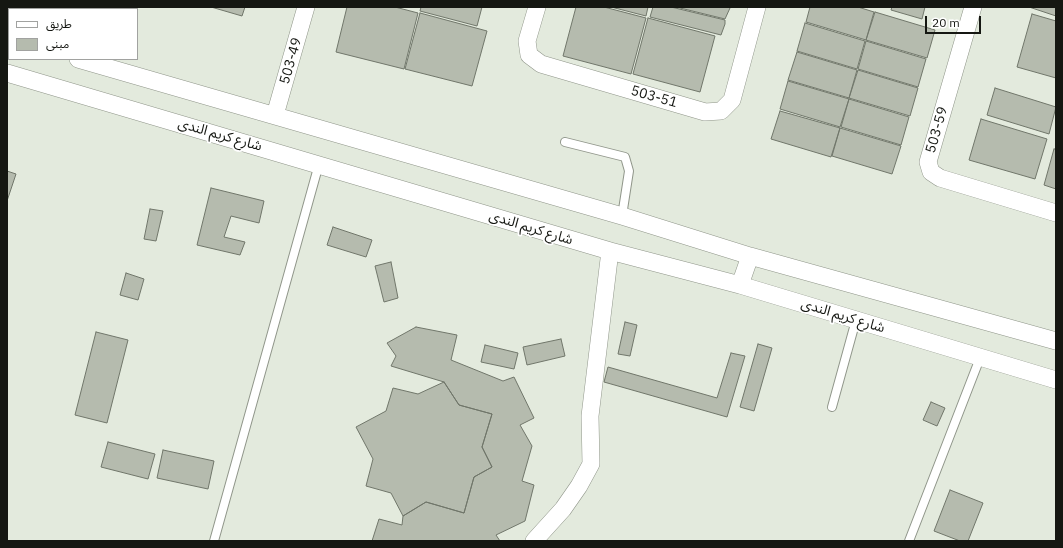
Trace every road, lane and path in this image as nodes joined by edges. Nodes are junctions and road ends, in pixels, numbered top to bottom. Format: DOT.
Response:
graph roads {
  1 [pos="306,7"];
  2 [pos="537,7"];
  3 [pos="757,7"];
  4 [pos="973,7"];
  5 [pos="81,60"];
  6 [pos="7,72"];
  7 [pos="275,116"];
  8 [pos="565,142"];
  9 [pos="319,164"];
  10 [pos="1056,213"];
  11 [pos="622,216"];
  12 [pos="610,251"];
  13 [pos="750,256"];
  14 [pos="740,285"];
  15 [pos="856,320"];
  16 [pos="1056,341"];
  17 [pos="980,358"];
  18 [pos="1056,380"];
  19 [pos="832,407"];
  20 [pos="214,541"];
  21 [pos="534,541"];
  22 [pos="909,541"];
  1 -- 7 [label="street, 503-49"];
  2 -- 3 [label="street, 503-51"];
  4 -- 10 [label="street, 503-59"];
  5 -- 7 [label="street"];
  6 -- 9 [label="street, شارع كريم الندى"];
  7 -- 11 [label="street"];
  8 -- 11 [label="lane"];
  9 -- 12 [label="street, شارع كريم الندى"];
  9 -- 20 [label="lane"];
  11 -- 13 [label="street"];
  12 -- 14 [label="street, شارع كريم الندى"];
  12 -- 21 [label="street"];
  13 -- 14 [label="street"];
  13 -- 16 [label="street"];
  14 -- 15 [label="street, شارع كريم الندى"];
  15 -- 17 [label="street, شارع كريم الندى"];
  15 -- 19 [label="lane"];
  17 -- 18 [label="street, شارع كريم الندى"];
  17 -- 22 [label="lane"];
}
